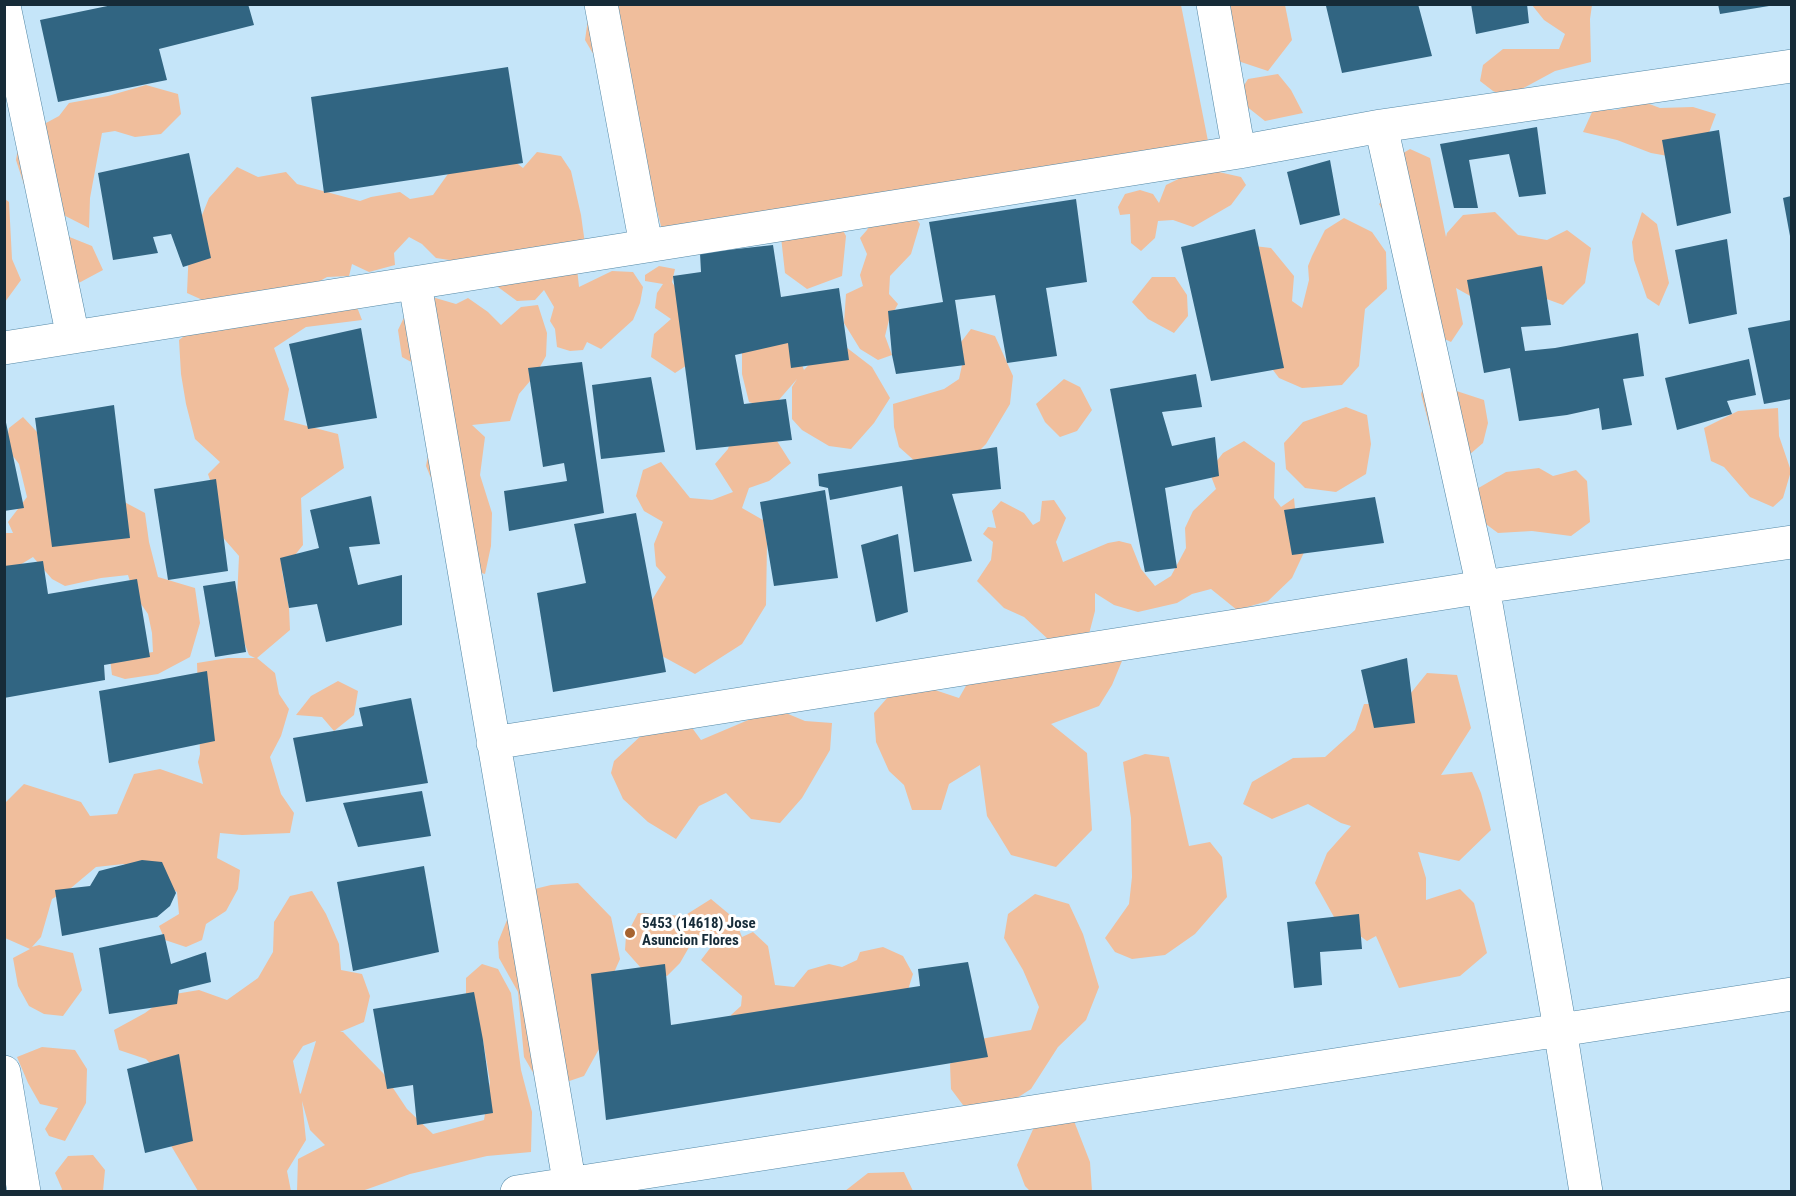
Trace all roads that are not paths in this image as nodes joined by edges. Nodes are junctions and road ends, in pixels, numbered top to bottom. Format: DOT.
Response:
graph roads {
  1 [pos="601,4"];
  2 [pos="1213,4"];
  3 [pos="4,6"];
  4 [pos="1791,66"];
  5 [pos="1381,126"];
  6 [pos="1239,152"];
  7 [pos="646,245"];
  8 [pos="415,284"];
  9 [pos="73,338"];
  10 [pos="4,348"];
  11 [pos="1791,542"];
  12 [pos="1483,587"];
  13 [pos="493,743"];
  14 [pos="1791,994"];
  15 [pos="1560,1029"];
  16 [pos="4,1072"];
  17 [pos="570,1187"];
  18 [pos="24,1191"];
  19 [pos="517,1191"];
  20 [pos="1586,1191"];
  1 -- 7 [label="street"];
  2 -- 6 [label="street"];
  3 -- 9 [label="street"];
  4 -- 5 [label="street"];
  5 -- 6 [label="street"];
  5 -- 12 [label="street"];
  6 -- 7 [label="street"];
  7 -- 8 [label="street"];
  8 -- 9 [label="street"];
  8 -- 13 [label="street"];
  9 -- 10 [label="street"];
  11 -- 12 [label="street"];
  12 -- 13 [label="street"];
  12 -- 15 [label="street"];
  13 -- 17 [label="street"];
  14 -- 15 [label="street"];
  15 -- 17 [label="street"];
  15 -- 20 [label="street"];
  16 -- 18 [label="street"];
  17 -- 19 [label="street"];
}
